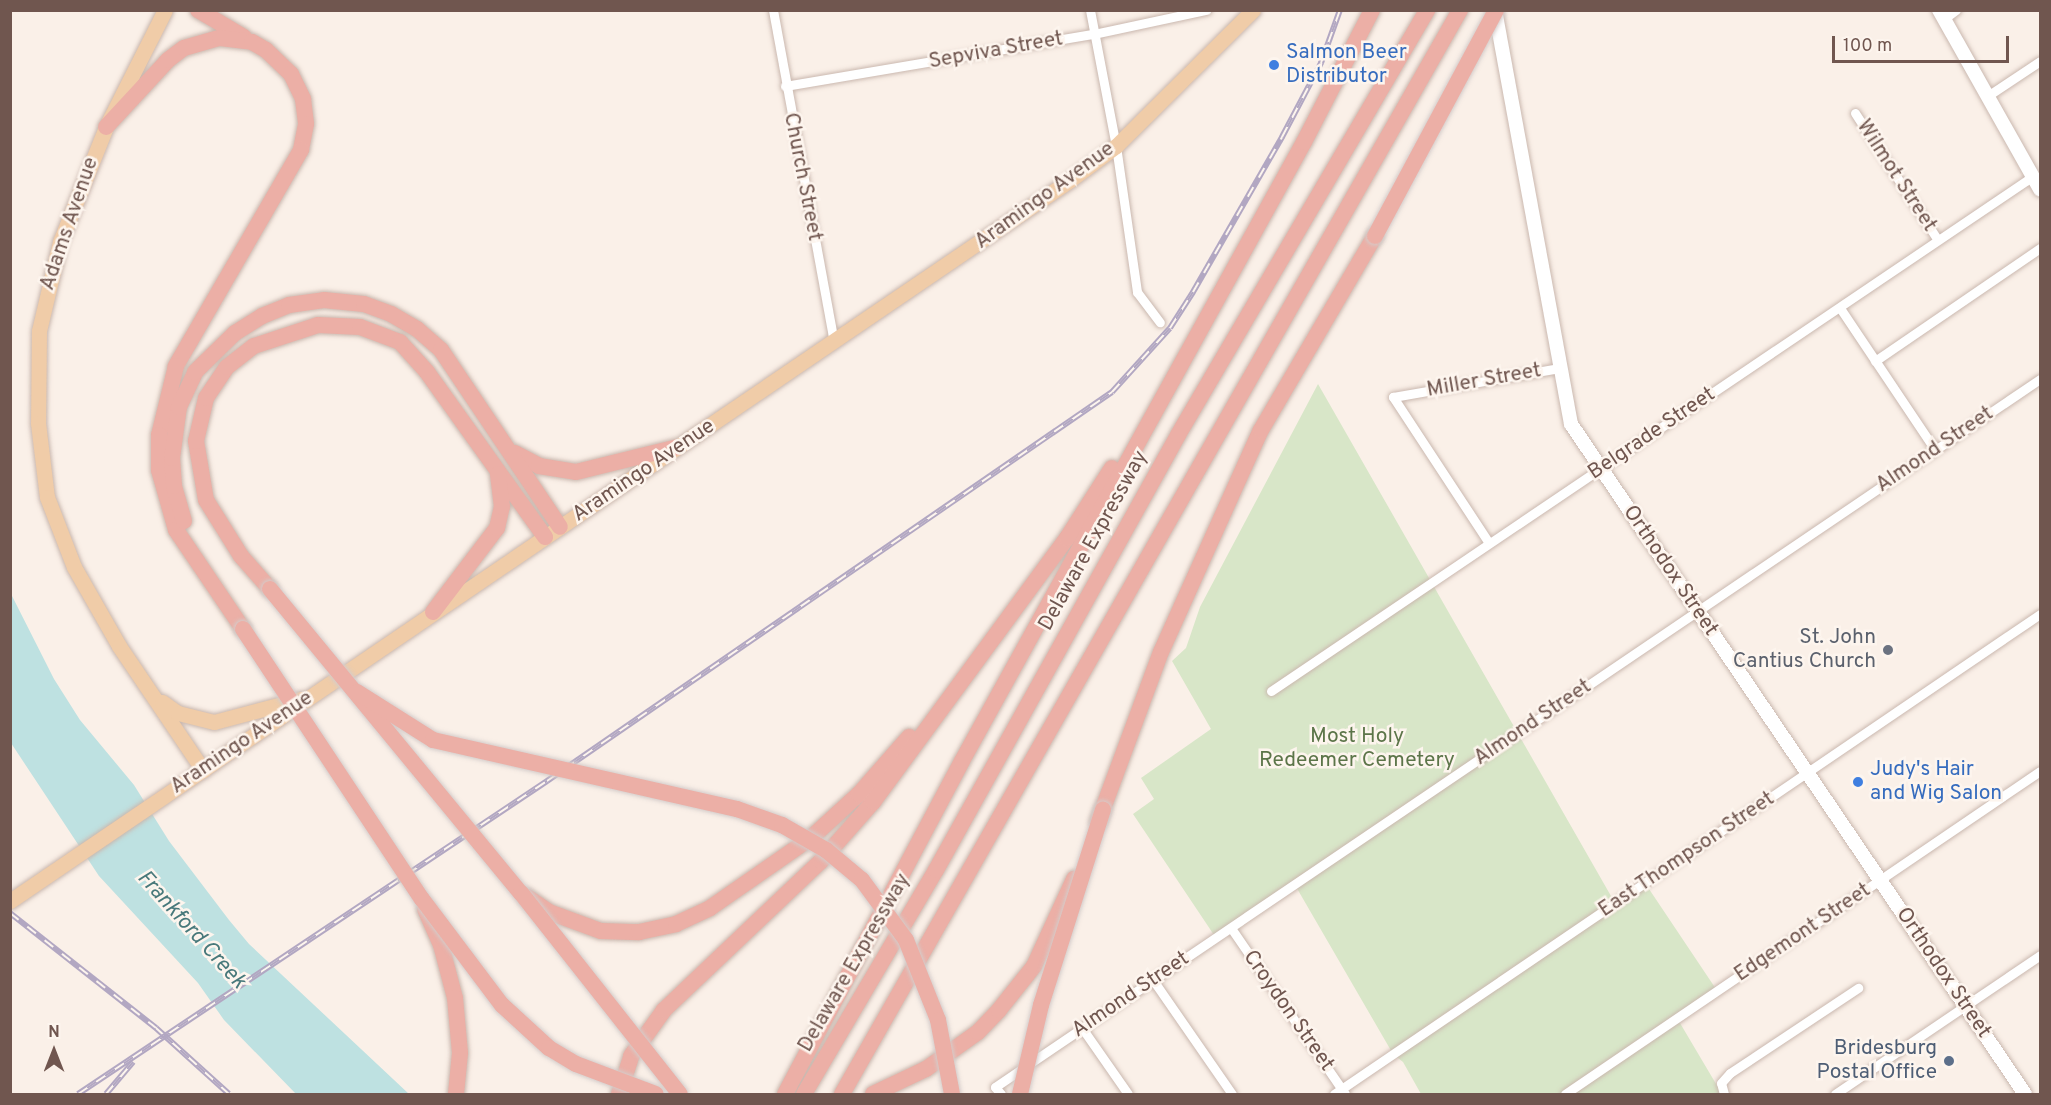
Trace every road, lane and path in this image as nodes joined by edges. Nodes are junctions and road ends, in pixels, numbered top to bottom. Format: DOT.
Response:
graph roads {
  1 [pos="165,10"];
  2 [pos="198,10"];
  3 [pos="773,10"];
  4 [pos="1090,10"];
  5 [pos="1206,10"];
  6 [pos="1253,10"];
  7 [pos="1372,10"];
  8 [pos="1385,10"];
  9 [pos="1427,10"];
  10 [pos="1460,10"];
  11 [pos="1496,10"];
  12 [pos="1956,10"];
  13 [pos="1941,15"];
  14 [pos="1094,34"];
  15 [pos="252,42"];
  16 [pos="2040,61"];
  17 [pos="785,86"];
  18 [pos="1989,95"];
  19 [pos="1854,113"];
  20 [pos="106,127"];
  21 [pos="1304,142"];
  22 [pos="1116,146"];
  23 [pos="2032,176"];
  24 [pos="2040,189"];
  25 [pos="1937,239"];
  26 [pos="2040,248"];
  27 [pos="1840,308"];
  28 [pos="1160,322"];
  29 [pos="834,342"];
  30 [pos="1185,356"];
  31 [pos="1875,361"];
  32 [pos="1560,368"];
  33 [pos="2040,379"];
  34 [pos="678,447"];
  35 [pos="510,449"];
  36 [pos="1935,450"];
  37 [pos="1600,469"];
  38 [pos="498,470"];
  39 [pos="560,527"];
  40 [pos="545,537"];
  41 [pos="1489,543"];
  42 [pos="222,597"];
  43 [pos="433,612"];
  44 [pos="1698,612"];
  45 [pos="2040,614"];
  46 [pos="968,670"];
  47 [pos="144,682"];
  48 [pos="1271,691"];
  49 [pos="357,692"];
  50 [pos="313,696"];
  51 [pos="203,770"];
  52 [pos="2040,771"];
  53 [pos="1807,773"];
  54 [pos="1103,810"];
  55 [pos="1882,879"];
  56 [pos="521,893"];
  57 [pos="422,899"];
  58 [pos="10,901"];
  59 [pos="1231,928"];
  60 [pos="2040,955"];
  61 [pos="1153,980"];
  62 [pos="1858,988"];
  63 [pos="1965,1007"];
  64 [pos="1082,1028"];
  65 [pos="998,1091"];
  66 [pos="1340,1093"];
  67 [pos="456,1095"];
  68 [pos="619,1095"];
  69 [pos="656,1095"];
  70 [pos="680,1095"];
  71 [pos="785,1095"];
  72 [pos="804,1095"];
  73 [pos="842,1095"];
  74 [pos="873,1095"];
  75 [pos="952,1095"];
  76 [pos="1020,1095"];
  77 [pos="1128,1095"];
  78 [pos="1232,1095"];
  79 [pos="1565,1095"];
  80 [pos="1724,1095"];
  81 [pos="1835,1095"];
  82 [pos="2025,1095"];
  1 -- 20 [label="main road, Adams Avenue"];
  2 -- 15 [label="highway"];
  3 -- 17 [label="street, Church Street"];
  4 -- 14 [label="street"];
  5 -- 14 [label="street, Sepviva Street"];
  6 -- 22 [label="main road, Aramingo Avenue"];
  7 -- 21 [label="highway"];
  8 -- 21 [label="highway"];
  9 -- 72 [label="highway, Delaware Expressway"];
  10 -- 73 [label="highway"];
  11 -- 32 [label="street, Orthodox Street"];
  11 -- 54 [label="highway, bridge"];
  12 -- 13 [label="street"];
  13 -- 18 [label="street"];
  14 -- 17 [label="street, Sepviva Street"];
  14 -- 22 [label="street"];
  15 -- 20 [label="highway"];
  15 -- 42 [label="highway"];
  16 -- 18 [label="street"];
  17 -- 29 [label="street, Church Street"];
  18 -- 23 [label="street"];
  19 -- 25 [label="street, Wilmot Street"];
  20 -- 47 [label="main road, Adams Avenue"];
  21 -- 30 [label="highway"];
  22 -- 28 [label="street"];
  22 -- 29 [label="main road, Aramingo Avenue"];
  23 -- 24 [label="street"];
  23 -- 25 [label="street, Belgrade Street"];
  25 -- 27 [label="street, Belgrade Street"];
  26 -- 31 [label="street"];
  27 -- 31 [label="street"];
  27 -- 37 [label="street, Belgrade Street"];
  29 -- 34 [label="main road, Aramingo Avenue"];
  30 -- 46 [label="highway"];
  30 -- 71 [label="highway"];
  31 -- 36 [label="street"];
  32 -- 37 [label="street, Orthodox Street"];
  32 -- 41 [label="street, Miller Street"];
  33 -- 36 [label="street, Almond Street"];
  34 -- 35 [label="highway"];
  34 -- 39 [label="main road, Aramingo Avenue"];
  35 -- 39 [label="highway"];
  35 -- 42 [label="highway"];
  36 -- 44 [label="street, Almond Street"];
  37 -- 41 [label="street, Belgrade Street"];
  37 -- 44 [label="street, Orthodox Street"];
  38 -- 40 [label="highway"];
  38 -- 43 [label="highway"];
  38 -- 49 [label="highway, bridge"];
  39 -- 40 [label="main road, Aramingo Avenue"];
  40 -- 43 [label="main road, Aramingo Avenue"];
  41 -- 48 [label="street, Belgrade Street"];
  42 -- 57 [label="highway, bridge"];
  43 -- 50 [label="main road, Aramingo Avenue"];
  44 -- 53 [label="street, Orthodox Street"];
  44 -- 59 [label="street, Almond Street"];
  45 -- 53 [label="street, East Thompson Street"];
  46 -- 56 [label="highway"];
  46 -- 68 [label="highway, bridge"];
  47 -- 50 [label="main road"];
  47 -- 51 [label="main road, Adams Avenue"];
  49 -- 56 [label="highway, bridge"];
  49 -- 75 [label="highway, bridge"];
  50 -- 51 [label="main road, Aramingo Avenue"];
  51 -- 58 [label="main road, Aramingo Avenue"];
  52 -- 55 [label="street, Edgemont Street"];
  53 -- 55 [label="street, Orthodox Street"];
  53 -- 66 [label="street, East Thompson Street"];
  54 -- 74 [label="highway, bridge"];
  54 -- 76 [label="highway, bridge"];
  55 -- 63 [label="street, Orthodox Street"];
  55 -- 79 [label="street, Edgemont Street"];
  56 -- 70 [label="highway, bridge"];
  57 -- 67 [label="highway, bridge"];
  57 -- 69 [label="highway, bridge"];
  59 -- 61 [label="street, Almond Street"];
  59 -- 66 [label="street, Croydon Street"];
  60 -- 63 [label="street"];
  61 -- 64 [label="street, Almond Street"];
  61 -- 78 [label="street"];
  62 -- 80 [label="street"];
  63 -- 81 [label="street"];
  63 -- 82 [label="street, Orthodox Street"];
  64 -- 65 [label="street, Almond Street"];
  64 -- 77 [label="street"];
}
